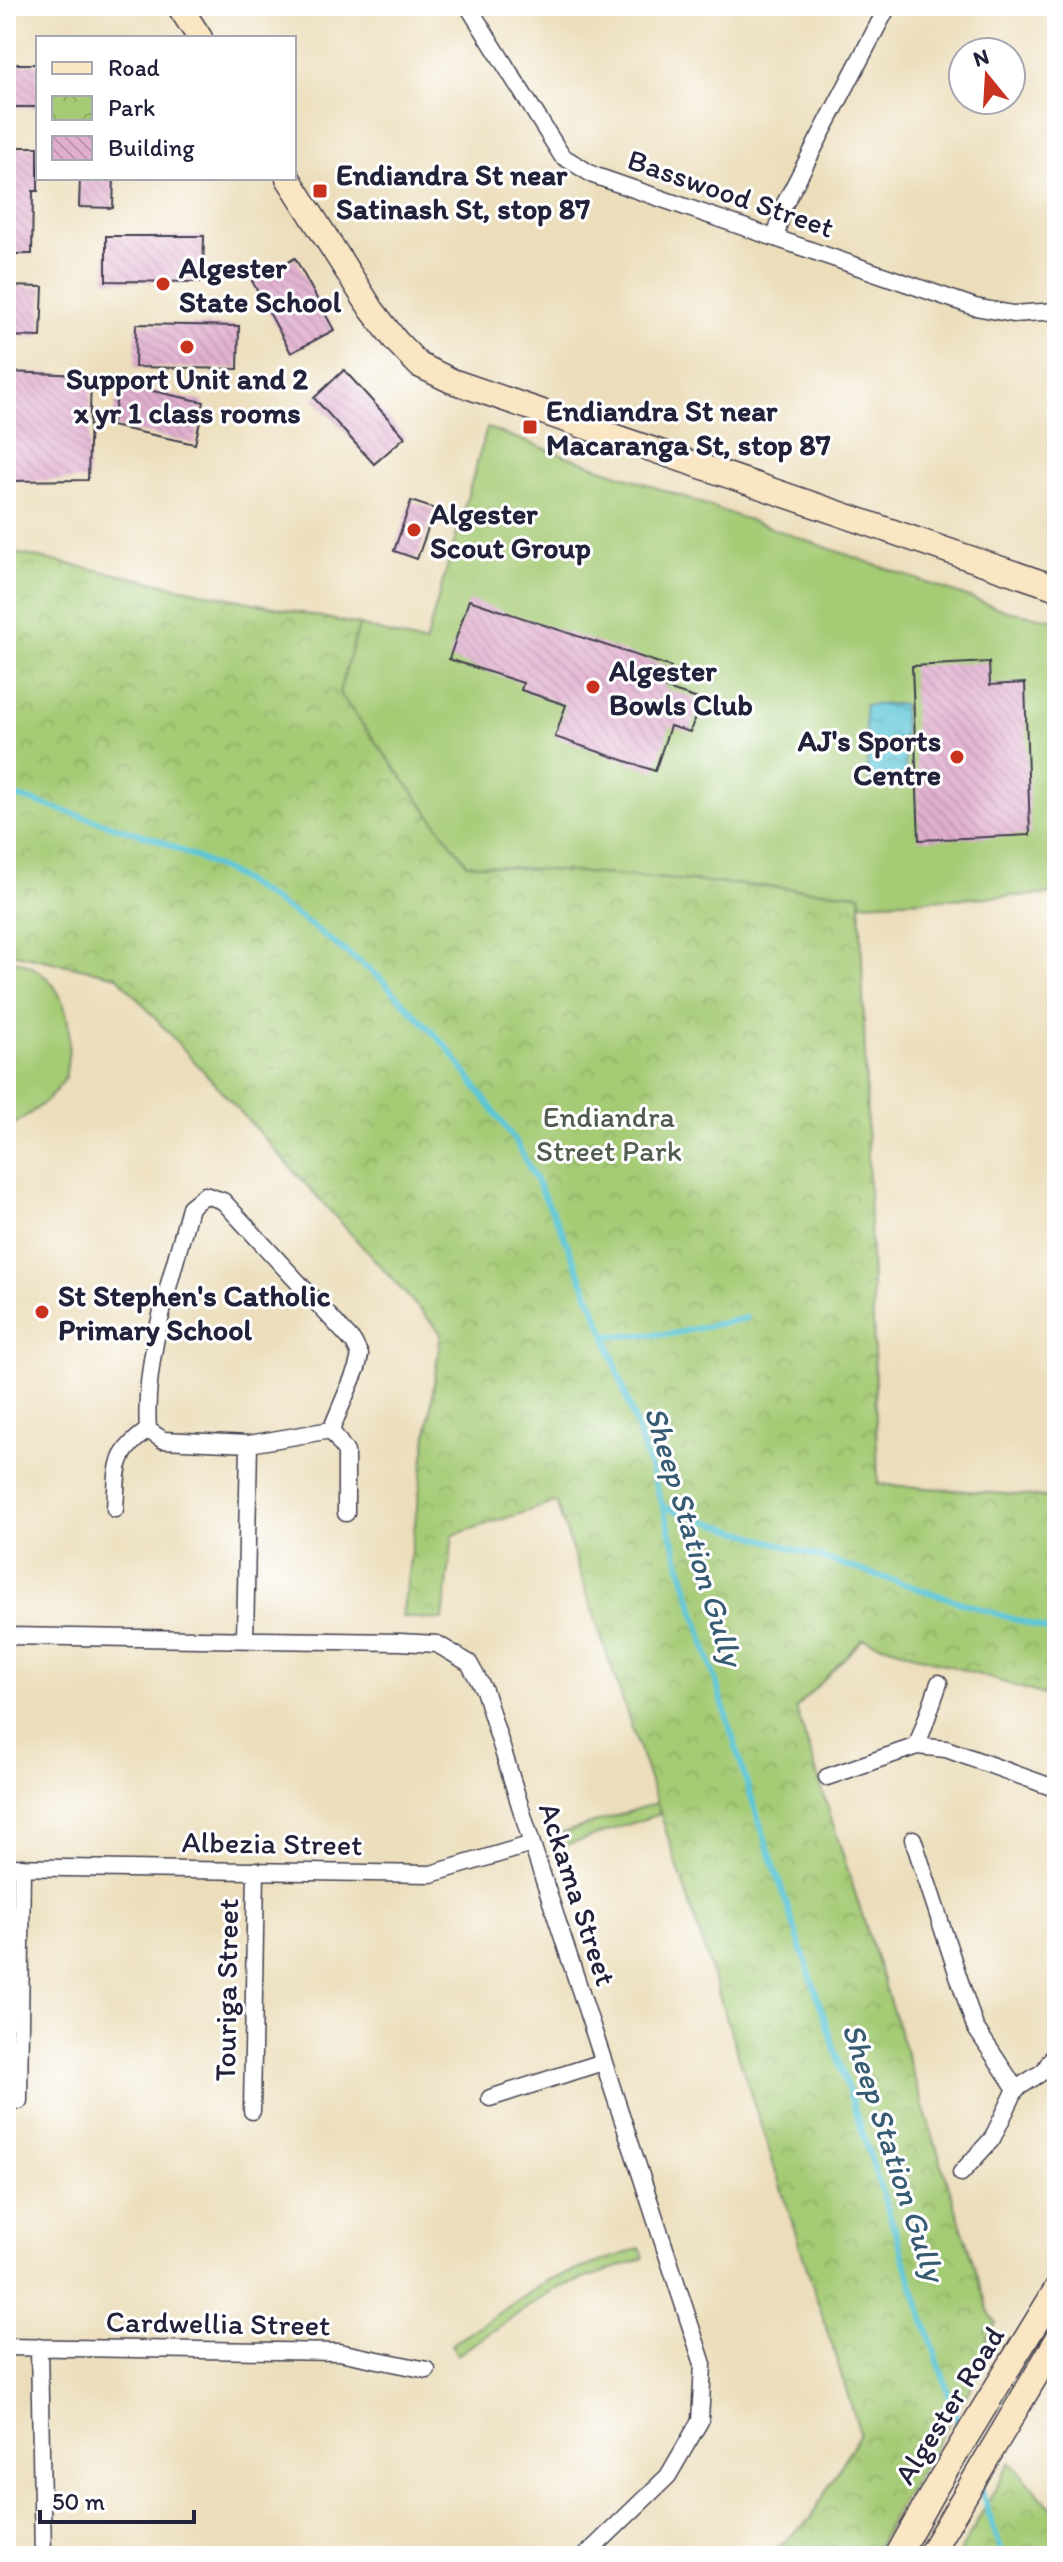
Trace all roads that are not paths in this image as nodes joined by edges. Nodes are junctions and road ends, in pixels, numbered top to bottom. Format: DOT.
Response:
graph roads {
  1 [pos="179,6"];
  2 [pos="468,6"];
  3 [pos="888,6"];
  4 [pos="199,36"];
  5 [pos="289,180"];
  6 [pos="776,237"];
  7 [pos="1057,311"];
  8 [pos="1057,588"];
  9 [pos="148,1430"];
  10 [pos="331,1430"];
  11 [pos="249,1444"];
  12 [pos="115,1509"];
  13 [pos="346,1513"];
  14 [pos="6,1636"];
  15 [pos="245,1639"];
  16 [pos="939,1683"];
  17 [pos="917,1746"];
  18 [pos="827,1777"];
  19 [pos="1057,1789"];
  20 [pos="913,1839"];
  21 [pos="532,1844"];
  22 [pos="14,1867"];
  23 [pos="256,1870"];
  24 [pos="1057,2050"];
  25 [pos="603,2062"];
  26 [pos="1016,2089"];
  27 [pos="490,2098"];
  28 [pos="19,2101"];
  29 [pos="252,2111"];
  30 [pos="961,2173"];
  31 [pos="1057,2288"];
  32 [pos="1027,2339"];
  33 [pos="6,2347"];
  34 [pos="39,2347"];
  35 [pos="1055,2349"];
  36 [pos="427,2370"];
  37 [pos="43,2556"];
  38 [pos="585,2556"];
  39 [pos="897,2556"];
  40 [pos="929,2556"];
  1 -- 4 [label="street"];
  2 -- 6 [label="street, Basswood Street"];
  3 -- 6 [label="street"];
  5 -- 8 [label="street"];
  6 -- 7 [label="street, Basswood Street"];
  9 -- 10 [label="street"];
  9 -- 11 [label="street"];
  9 -- 12 [label="street"];
  10 -- 11 [label="street"];
  10 -- 13 [label="street"];
  11 -- 15 [label="street"];
  14 -- 15 [label="street, Ackama Street"];
  15 -- 21 [label="street, Ackama Street"];
  16 -- 17 [label="street"];
  17 -- 18 [label="street"];
  17 -- 19 [label="street"];
  20 -- 26 [label="street"];
  21 -- 23 [label="street, Albezia Street"];
  21 -- 25 [label="street, Ackama Street"];
  22 -- 23 [label="street, Albezia Street"];
  22 -- 28 [label="street"];
  23 -- 29 [label="street, Touriga Street"];
  24 -- 26 [label="street"];
  25 -- 27 [label="street"];
  25 -- 38 [label="street, Ackama Street"];
  26 -- 30 [label="street"];
  31 -- 32 [label="street, Algester Road"];
  32 -- 35 [label="street"];
  32 -- 39 [label="street, Algester Road"];
  33 -- 34 [label="street, Cardwellia Street"];
  34 -- 36 [label="street, Cardwellia Street"];
  34 -- 37 [label="street"];
  35 -- 40 [label="street, Algester Road"];
}
